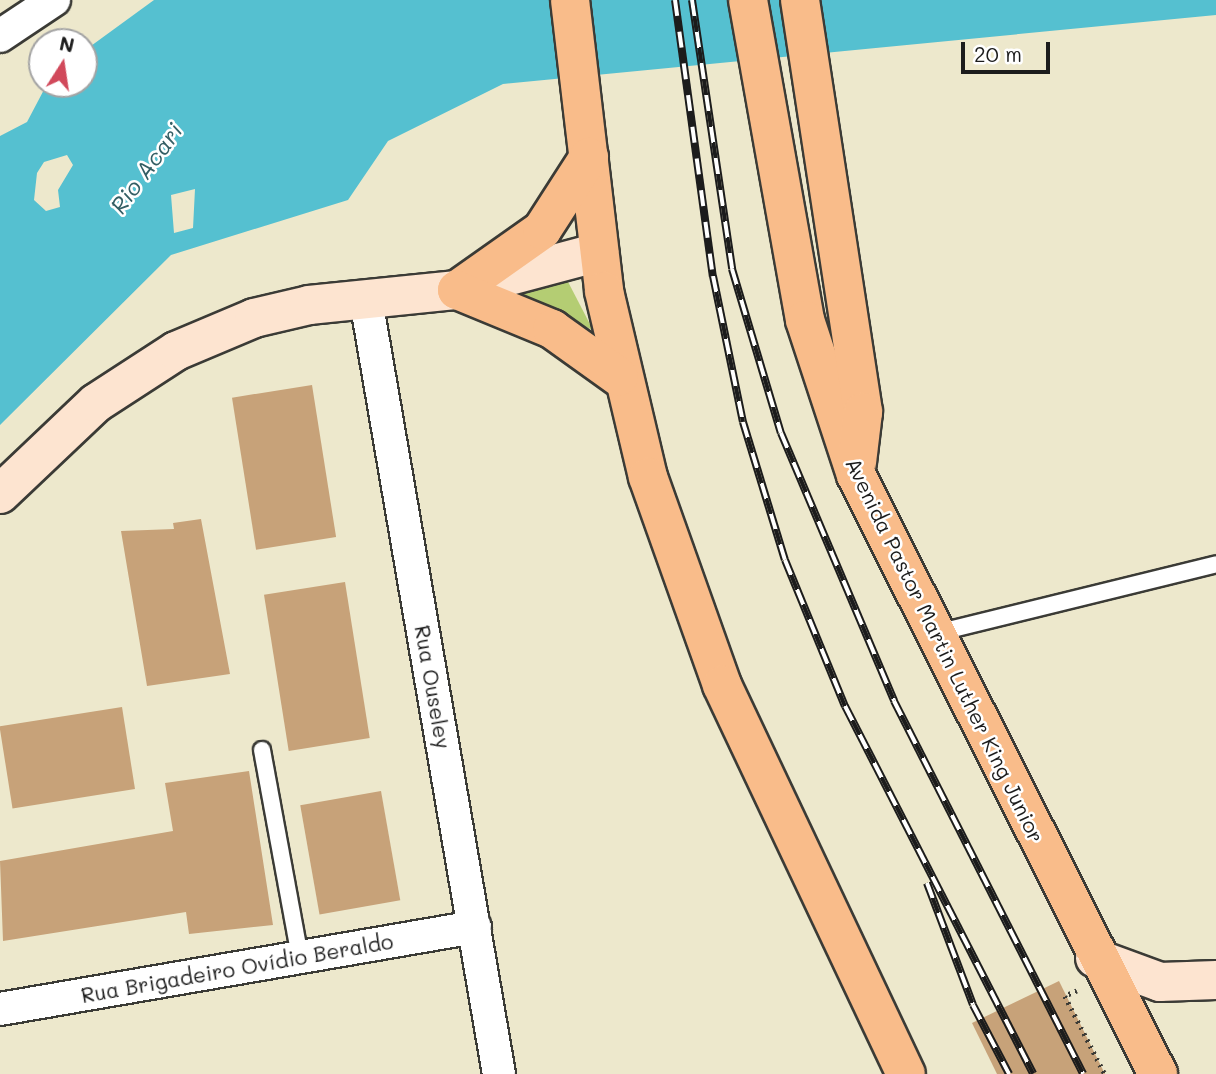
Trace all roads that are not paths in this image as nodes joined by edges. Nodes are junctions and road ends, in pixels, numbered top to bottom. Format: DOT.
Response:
graph roads {
  1 [pos="54,0"];
  2 [pos="570,0"];
  3 [pos="748,0"];
  4 [pos="800,0"];
  5 [pos="0,36"];
  6 [pos="587,141"];
  7 [pos="599,253"];
  8 [pos="457,290"];
  9 [pos="366,300"];
  10 [pos="619,377"];
  11 [pos="856,475"];
  12 [pos="0,494"];
  13 [pos="1216,564"];
  14 [pos="936,633"];
  15 [pos="262,750"];
  16 [pos="475,927"];
  17 [pos="300,957"];
  18 [pos="1095,958"];
  19 [pos="1216,980"];
  20 [pos="0,1009"];
  21 [pos="499,1074"];
  22 [pos="906,1074"];
  23 [pos="1158,1074"];
  1 -- 5 [label="street"];
  2 -- 6 [label="main road"];
  3 -- 11 [label="main road, Avenida Pastor Martin Luther King Junior"];
  4 -- 11 [label="main road"];
  6 -- 7 [label="main road"];
  6 -- 8 [label="main road"];
  7 -- 8 [label="street"];
  7 -- 10 [label="main road"];
  8 -- 9 [label="street"];
  8 -- 10 [label="main road"];
  9 -- 12 [label="street"];
  9 -- 16 [label="street, Rua Ouseley"];
  10 -- 22 [label="main road"];
  11 -- 14 [label="main road, Avenida Pastor Martin Luther King Junior"];
  13 -- 14 [label="lane"];
  14 -- 18 [label="main road, Avenida Pastor Martin Luther King Junior"];
  15 -- 17 [label="lane"];
  16 -- 17 [label="street, Rua Brigadeiro Ovídio Beraldo"];
  16 -- 21 [label="street, Rua Ouseley"];
  17 -- 20 [label="street, Rua Brigadeiro Ovídio Beraldo"];
  18 -- 19 [label="street"];
  18 -- 23 [label="main road, Avenida Pastor Martin Luther King Junior"];
}
